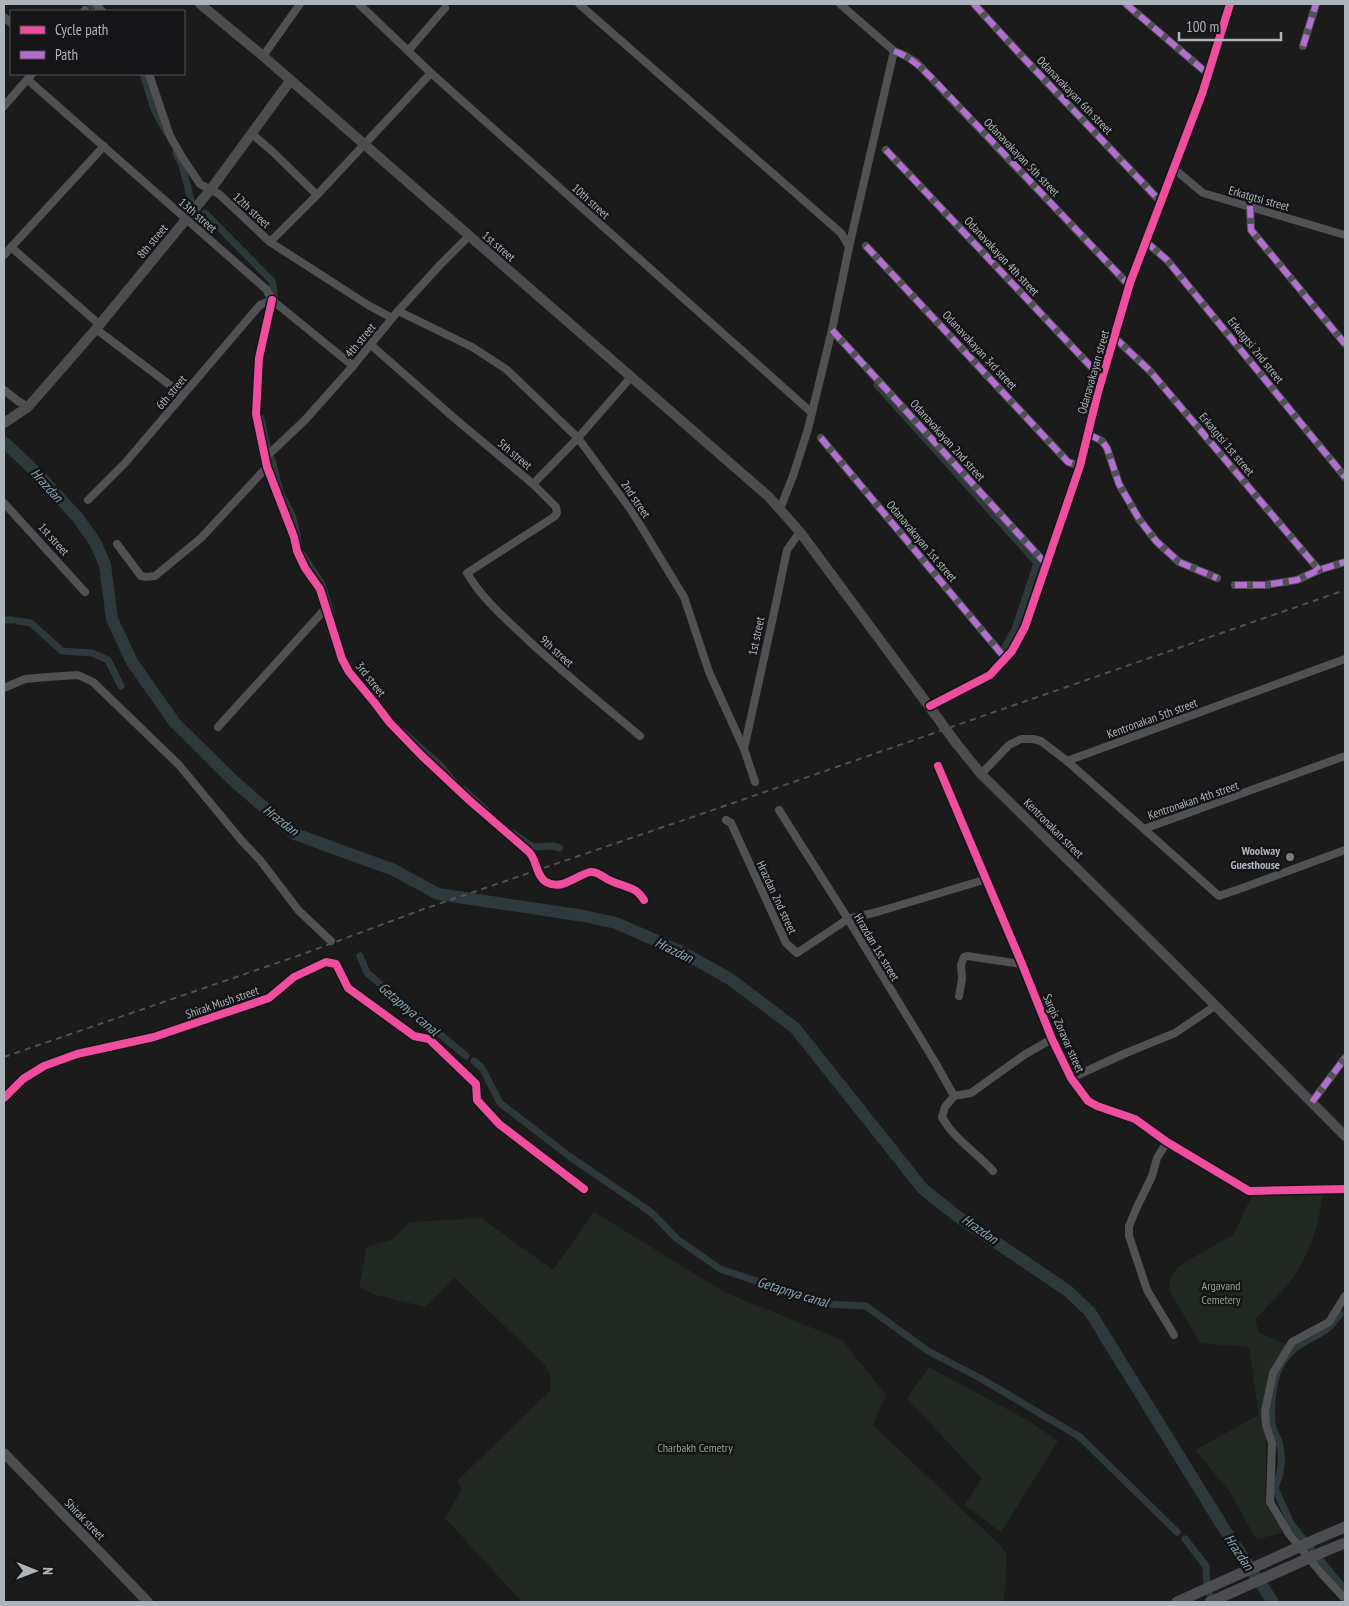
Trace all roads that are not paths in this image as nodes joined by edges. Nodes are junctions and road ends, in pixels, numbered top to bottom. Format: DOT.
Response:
graph roads {
  1 [pos="200,4"];
  2 [pos="300,4"];
  3 [pos="358,4"];
  4 [pos="579,4"];
  5 [pos="840,4"];
  6 [pos="974,4"];
  7 [pos="1126,4"];
  8 [pos="1230,4"];
  9 [pos="1316,4"];
  10 [pos="445,8"];
  11 [pos="1302,46"];
  12 [pos="408,51"];
  13 [pos="894,51"];
  14 [pos="263,56"];
  15 [pos="431,73"];
  16 [pos="1208,74"];
  17 [pos="149,75"];
  18 [pos="30,77"];
  19 [pos="290,81"];
  20 [pos="4,106"];
  21 [pos="252,134"];
  22 [pos="363,144"];
  23 [pos="104,146"];
  24 [pos="886,150"];
  25 [pos="1173,168"];
  26 [pos="211,189"];
  27 [pos="317,195"];
  28 [pos="1160,201"];
  29 [pos="1250,206"];
  30 [pos="187,220"];
  31 [pos="1345,235"];
  32 [pos="469,236"];
  33 [pos="270,242"];
  34 [pos="1145,242"];
  35 [pos="866,246"];
  36 [pos="11,247"];
  37 [pos="849,247"];
  38 [pos="4,255"];
  39 [pos="1130,283"];
  40 [pos="272,300"];
  41 [pos="398,311"];
  42 [pos="392,318"];
  43 [pos="98,327"];
  44 [pos="832,330"];
  45 [pos="1114,337"];
  46 [pos="1345,344"];
  47 [pos="370,345"];
  48 [pos="353,366"];
  49 [pos="1103,376"];
  50 [pos="632,377"];
  51 [pos="4,390"];
  52 [pos="182,395"];
  53 [pos="26,408"];
  54 [pos="812,413"];
  55 [pos="4,424"];
  56 [pos="1088,434"];
  57 [pos="578,438"];
  58 [pos="821,438"];
  59 [pos="266,457"];
  60 [pos="1080,466"];
  61 [pos="267,468"];
  62 [pos="1345,477"];
  63 [pos="533,484"];
  64 [pos="88,500"];
  65 [pos="4,502"];
  66 [pos="780,508"];
  67 [pos="800,532"];
  68 [pos="117,544"];
  69 [pos="1345,562"];
  70 [pos="1047,565"];
  71 [pos="1319,570"];
  72 [pos="467,573"];
  73 [pos="1217,578"];
  74 [pos="1234,585"];
  75 [pos="85,592"];
  76 [pos="326,608"];
  77 [pos="1005,658"];
  78 [pos="1345,659"];
  79 [pos="4,688"];
  80 [pos="932,710"];
  81 [pos="218,726"];
  82 [pos="640,736"];
  83 [pos="744,749"];
  84 [pos="1345,756"];
  85 [pos="1067,761"];
  86 [pos="938,766"];
  87 [pos="981,774"];
  88 [pos="755,782"];
  89 [pos="779,810"];
  90 [pos="726,820"];
  91 [pos="1144,829"];
  92 [pos="1345,850"];
  93 [pos="987,879"];
  94 [pos="644,900"];
  95 [pos="848,919"];
  96 [pos="331,941"];
  97 [pos="1022,964"];
  98 [pos="959,996"];
  99 [pos="1215,1006"];
  100 [pos="1052,1039"];
  101 [pos="1345,1058"];
  102 [pos="1071,1078"];
  103 [pos="954,1096"];
  104 [pos="4,1098"];
  105 [pos="1312,1102"];
  106 [pos="1345,1136"];
  107 [pos="1168,1142"];
  108 [pos="993,1171"];
  109 [pos="584,1189"];
  110 [pos="1345,1189"];
  111 [pos="1345,1296"];
  112 [pos="1343,1308"];
  113 [pos="1174,1335"];
  114 [pos="4,1453"];
  115 [pos="4,1459"];
  116 [pos="1345,1527"];
  117 [pos="1345,1542"];
  118 [pos="1345,1599"];
  119 [pos="144,1602"];
  120 [pos="148,1602"];
  121 [pos="1177,1602"];
  122 [pos="1210,1602"];
  1 -- 14 [label="main road, 1st street"];
  2 -- 14 [label="street"];
  3 -- 12 [label="street, 10th street"];
  4 -- 37 [label="street"];
  5 -- 13 [label="street, Odanavakayan 5th street"];
  6 -- 28 [label="street, Odanavakayan 6th street"];
  7 -- 16 [label="street"];
  8 -- 16 [label="street, Odanavakayan street"];
  9 -- 11 [label="street"];
  10 -- 12 [label="street"];
  12 -- 15 [label="street, 10th street"];
  13 -- 37 [label="street"];
  13 -- 39 [label="street, Odanavakayan 5th street"];
  14 -- 19 [label="main road, 1st street"];
  15 -- 22 [label="street"];
  15 -- 54 [label="street, 10th street"];
  16 -- 25 [label="street, Odanavakayan street"];
  17 -- 26 [label="street, 12th street"];
  18 -- 20 [label="street"];
  18 -- 23 [label="street, 13th street"];
  19 -- 21 [label="main road, 8th street"];
  19 -- 22 [label="main road, 1st street"];
  21 -- 26 [label="main road, 8th street"];
  21 -- 27 [label="street"];
  22 -- 27 [label="street"];
  22 -- 32 [label="main road, 1st street"];
  23 -- 30 [label="street, 13th street"];
  23 -- 36 [label="street"];
  24 -- 49 [label="street, Odanavakayan 4th street"];
  25 -- 28 [label="street, Odanavakayan street"];
  25 -- 29 [label="street, Erkatgtsi street"];
  26 -- 30 [label="main road, 8th street"];
  26 -- 33 [label="street, 12th street"];
  27 -- 33 [label="street"];
  28 -- 34 [label="street, Odanavakayan street"];
  29 -- 31 [label="street, Erkatgtsi street"];
  29 -- 46 [label="street"];
  30 -- 40 [label="street, 13th street"];
  30 -- 43 [label="main road, 8th street"];
  32 -- 41 [label="street, 4th street"];
  32 -- 50 [label="main road, 1st street"];
  33 -- 42 [label="street, 12th street"];
  34 -- 39 [label="street, Odanavakayan street"];
  34 -- 62 [label="street, Erkatgtsi 2nd street"];
  35 -- 60 [label="street, Odanavakayan 3rd street"];
  36 -- 38 [label="street"];
  36 -- 43 [label="street"];
  37 -- 44 [label="street"];
  39 -- 45 [label="street, Odanavakayan street"];
  40 -- 48 [label="street, 13th street"];
  40 -- 52 [label="street, 6th street"];
  40 -- 59 [label="street, 3rd street"];
  41 -- 42 [label="street, 4th street"];
  41 -- 57 [label="street, 2nd street"];
  42 -- 47 [label="street, 4th street"];
  43 -- 52 [label="street"];
  43 -- 53 [label="main road, 8th street"];
  44 -- 54 [label="street"];
  44 -- 70 [label="street, Odanavakayan 2nd street"];
  45 -- 49 [label="street, Odanavakayan street"];
  45 -- 71 [label="street, Erkatgtsi 1st street"];
  47 -- 48 [label="street, 4th street"];
  47 -- 63 [label="street, 5th street"];
  48 -- 59 [label="street, 4th street"];
  49 -- 56 [label="street, Odanavakayan street"];
  50 -- 57 [label="street"];
  50 -- 66 [label="main road, 1st street"];
  51 -- 53 [label="street"];
  52 -- 64 [label="street, 6th street"];
  53 -- 55 [label="main road, 8th street"];
  54 -- 66 [label="street"];
  56 -- 60 [label="street, Odanavakayan street"];
  56 -- 73 [label="street"];
  57 -- 63 [label="street"];
  57 -- 83 [label="street, 2nd street"];
  58 -- 77 [label="street, Odanavakayan 1st street"];
  59 -- 61 [label="street, 3rd street"];
  60 -- 70 [label="street, Odanavakayan street"];
  61 -- 68 [label="street"];
  61 -- 76 [label="street, 3rd street"];
  63 -- 72 [label="street, 5th street"];
  65 -- 75 [label="street, 1st street"];
  66 -- 67 [label="main road, Kentronakan street"];
  67 -- 80 [label="main road, Kentronakan street"];
  67 -- 83 [label="street, 1st street"];
  69 -- 71 [label="street"];
  70 -- 77 [label="street, Odanavakayan street"];
  71 -- 74 [label="street"];
  72 -- 82 [label="street, 9th street"];
  76 -- 81 [label="street"];
  76 -- 94 [label="street, 3rd street"];
  77 -- 80 [label="street, Odanavakayan street"];
  78 -- 85 [label="street, Kentronakan 5th street"];
  79 -- 96 [label="street"];
  80 -- 87 [label="main road, Kentronakan street, bridge"];
  83 -- 88 [label="street, 2nd street"];
  84 -- 91 [label="street, Kentronakan 4th street"];
  85 -- 87 [label="street"];
  85 -- 91 [label="street, Kentronakan 4th street"];
  86 -- 93 [label="street, Sargis Zoravar street"];
  87 -- 99 [label="main road, Kentronakan street"];
  89 -- 95 [label="street, Hrazdan 1st street"];
  90 -- 95 [label="street, Hrazdan 2nd street"];
  91 -- 92 [label="street"];
  93 -- 95 [label="street"];
  93 -- 97 [label="street, Sargis Zoravar street"];
  95 -- 103 [label="street, Hrazdan 1st street"];
  97 -- 98 [label="street"];
  97 -- 100 [label="street, Sargis Zoravar street"];
  99 -- 102 [label="street"];
  99 -- 105 [label="main road, Kentronakan street"];
  100 -- 102 [label="street, Sargis Zoravar street"];
  100 -- 103 [label="street"];
  101 -- 105 [label="street"];
  102 -- 107 [label="street, Sargis Zoravar street"];
  103 -- 108 [label="street"];
  104 -- 109 [label="street, Shirak Mush street"];
  105 -- 106 [label="main road, Kentronakan street"];
  107 -- 110 [label="street, Sargis Zoravar street"];
  107 -- 113 [label="street"];
  111 -- 112 [label="street"];
  112 -- 118 [label="street"];
  114 -- 120 [label="main road, Shirak street"];
  115 -- 119 [label="main road, Shirak street"];
  116 -- 121 [label="highway, bridge"];
  117 -- 122 [label="highway, bridge"];
}
